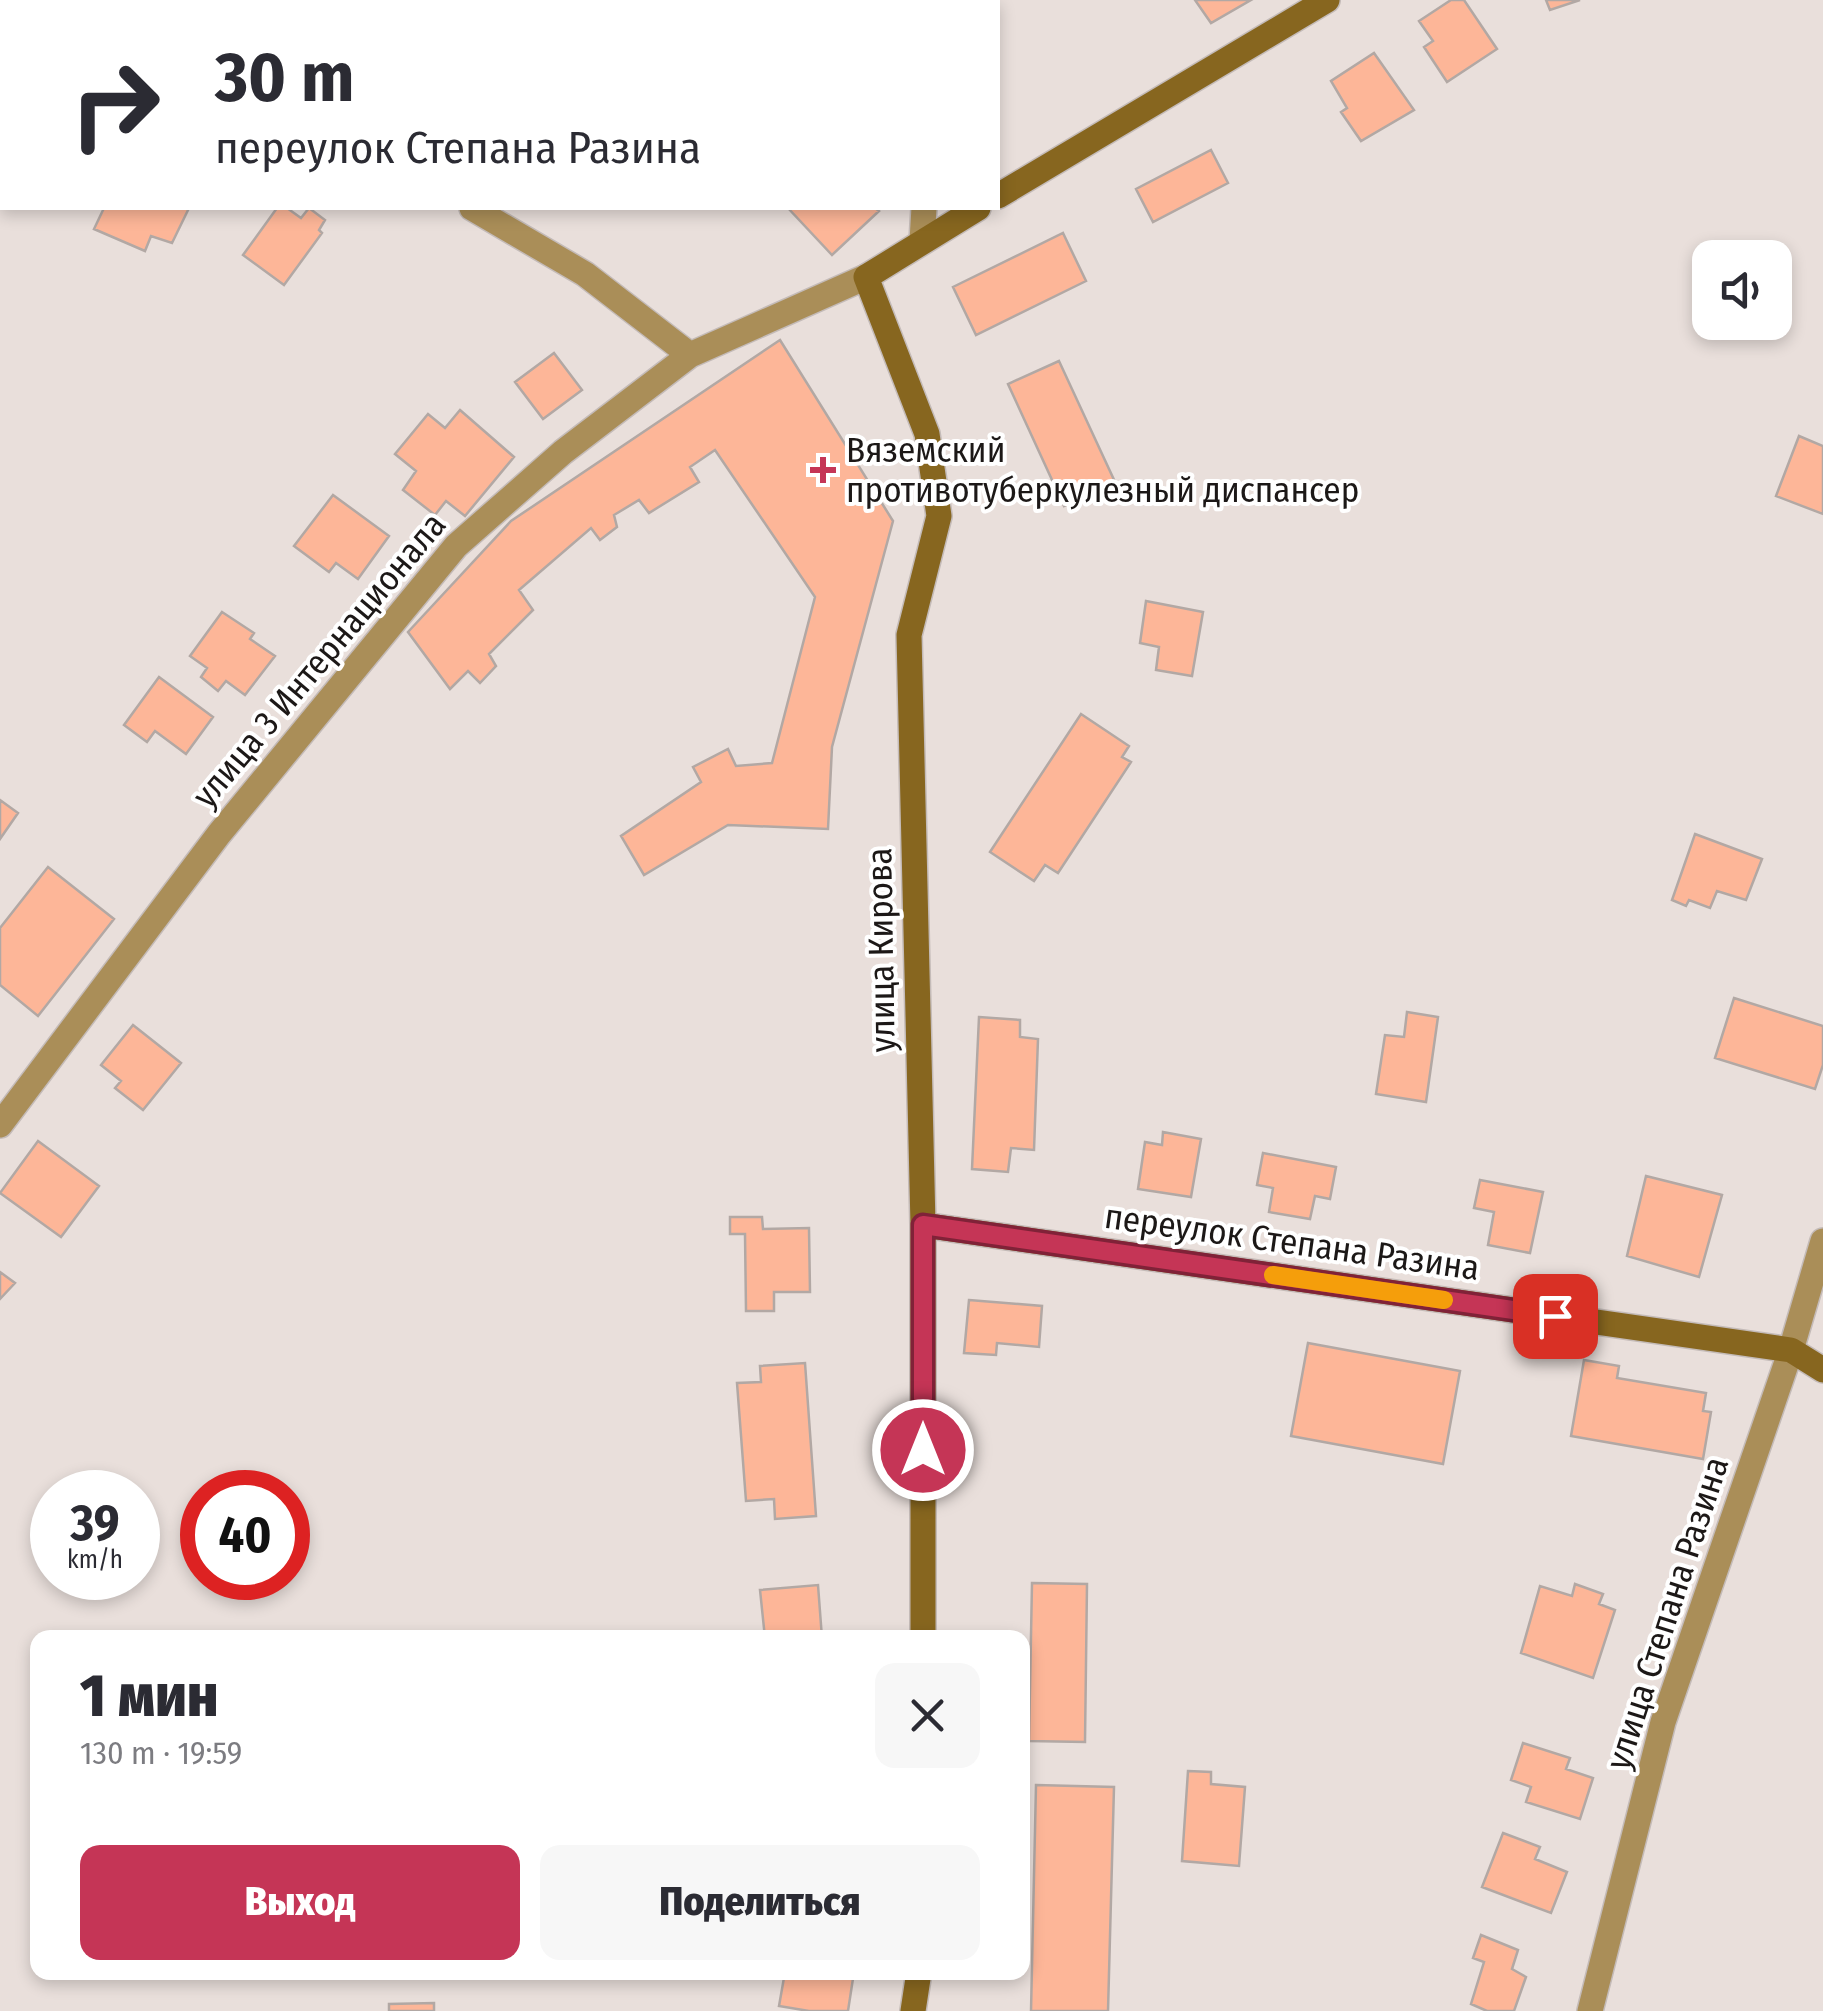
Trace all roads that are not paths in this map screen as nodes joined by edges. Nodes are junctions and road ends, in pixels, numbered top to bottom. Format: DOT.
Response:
graph roads {
  1 [pos="1326,0"];
  2 [pos="1000,195"];
  3 [pos="475,210"];
  4 [pos="924,210"];
  5 [pos="975,210"];
  6 [pos="922,241"];
  7 [pos="866,278"];
  8 [pos="690,355"];
  9 [pos="0,1125"];
  10 [pos="923,1225"];
  11 [pos="1823,1241"];
  12 [pos="1792,1350"];
  13 [pos="1823,1370"];
  14 [pos="923,1630"];
  15 [pos="918,1980"];
  16 [pos="914,2011"];
  17 [pos="1590,2011"];
  1 -- 2 [label="street"];
  3 -- 8 [label="street"];
  4 -- 6 [label="street"];
  5 -- 6 [label="street, улица 3 Интернационала"];
  6 -- 7 [label="street, улица 3 Интернационала"];
  7 -- 8 [label="street, улица 3 Интернационала"];
  7 -- 10 [label="street, улица Кирова"];
  8 -- 9 [label="street, улица 3 Интернационала"];
  10 -- 12 [label="street, переулок Степана Разина"];
  10 -- 14 [label="street, улица Кирова"];
  11 -- 12 [label="street, улица Степана Разина"];
  12 -- 13 [label="street, переулок Степана Разина"];
  12 -- 17 [label="street, улица Степана Разина"];
  15 -- 16 [label="street"];
}
